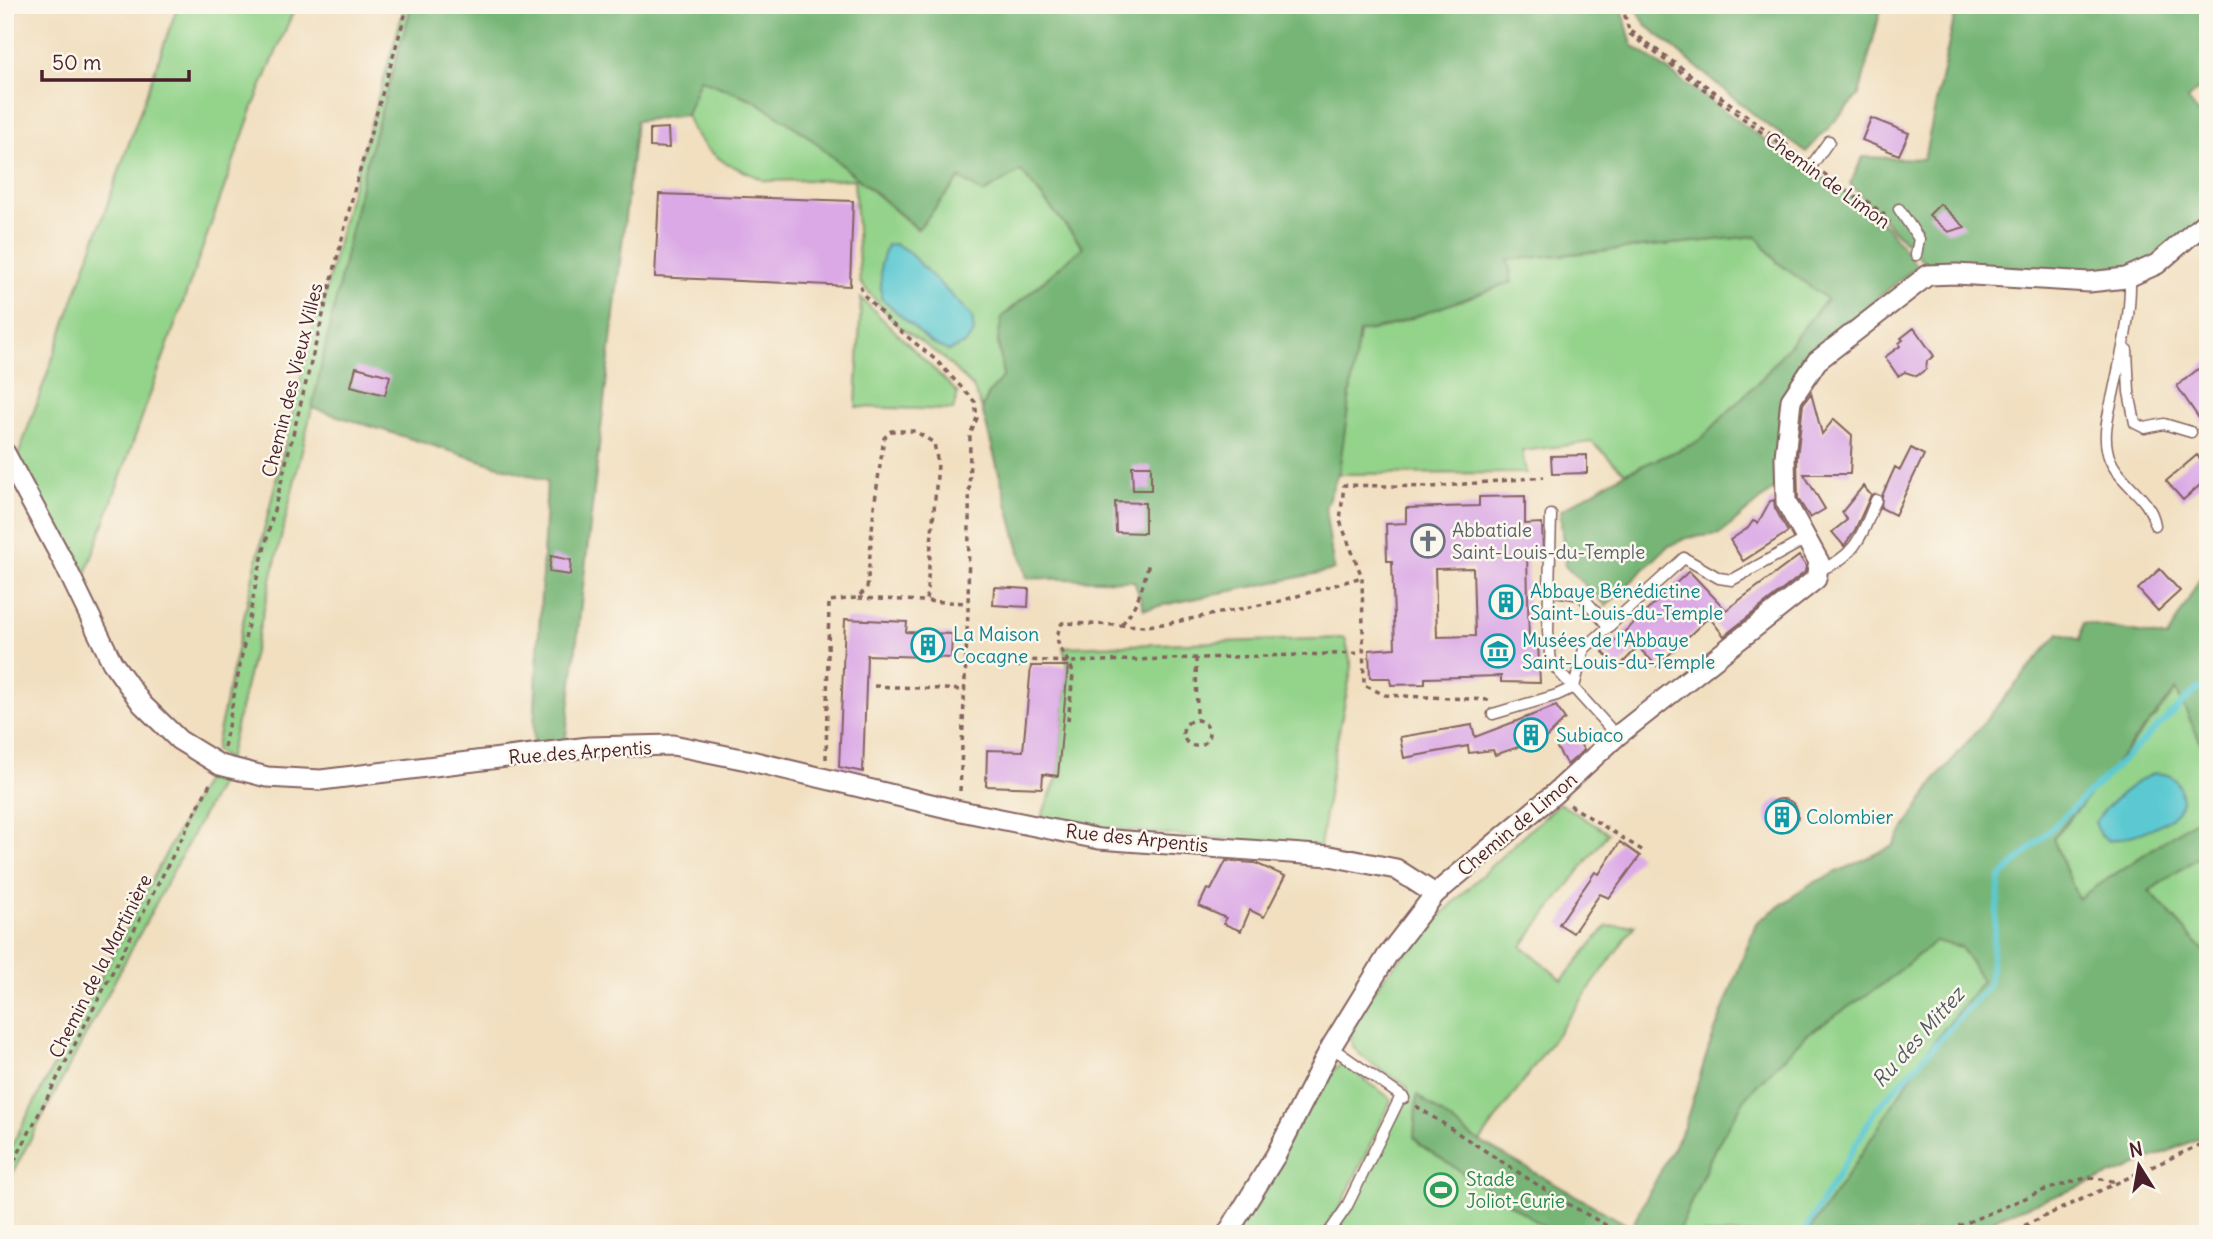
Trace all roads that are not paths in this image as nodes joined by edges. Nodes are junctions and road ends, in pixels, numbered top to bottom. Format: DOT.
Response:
graph roads {
  1 [pos="1829,141"];
  2 [pos="1813,164"];
  3 [pos="1899,209"];
  4 [pos="2208,220"];
  5 [pos="1916,255"];
  6 [pos="2130,276"];
  7 [pos="2126,336"];
  8 [pos="2191,432"];
  9 [pos="5,453"];
  10 [pos="1875,500"];
  11 [pos="1551,515"];
  12 [pos="2155,525"];
  13 [pos="1806,539"];
  14 [pos="1818,570"];
  15 [pos="1548,590"];
  16 [pos="1609,627"];
  17 [pos="1574,687"];
  18 [pos="1493,714"];
  19 [pos="1617,736"];
  20 [pos="1436,894"];
  21 [pos="1331,1047"];
  22 [pos="1227,1234"];
  23 [pos="1328,1234"];
  1 -- 2 [label="lane"];
  3 -- 5 [label="lane"];
  4 -- 6 [label="street"];
  6 -- 7 [label="lane"];
  6 -- 13 [label="street"];
  7 -- 8 [label="lane"];
  7 -- 12 [label="lane"];
  9 -- 20 [label="street, Rue des Arpentis"];
  10 -- 14 [label="lane"];
  11 -- 15 [label="lane"];
  13 -- 14 [label="street"];
  13 -- 16 [label="lane"];
  14 -- 19 [label="street, Chemin de Limon"];
  15 -- 16 [label="lane"];
  15 -- 17 [label="lane"];
  16 -- 17 [label="lane"];
  17 -- 18 [label="lane"];
  17 -- 19 [label="lane"];
  19 -- 20 [label="street, Chemin de Limon"];
  20 -- 21 [label="street, Chemin de Limon"];
  21 -- 22 [label="street, Chemin de Limon"];
  21 -- 23 [label="lane"];
}
